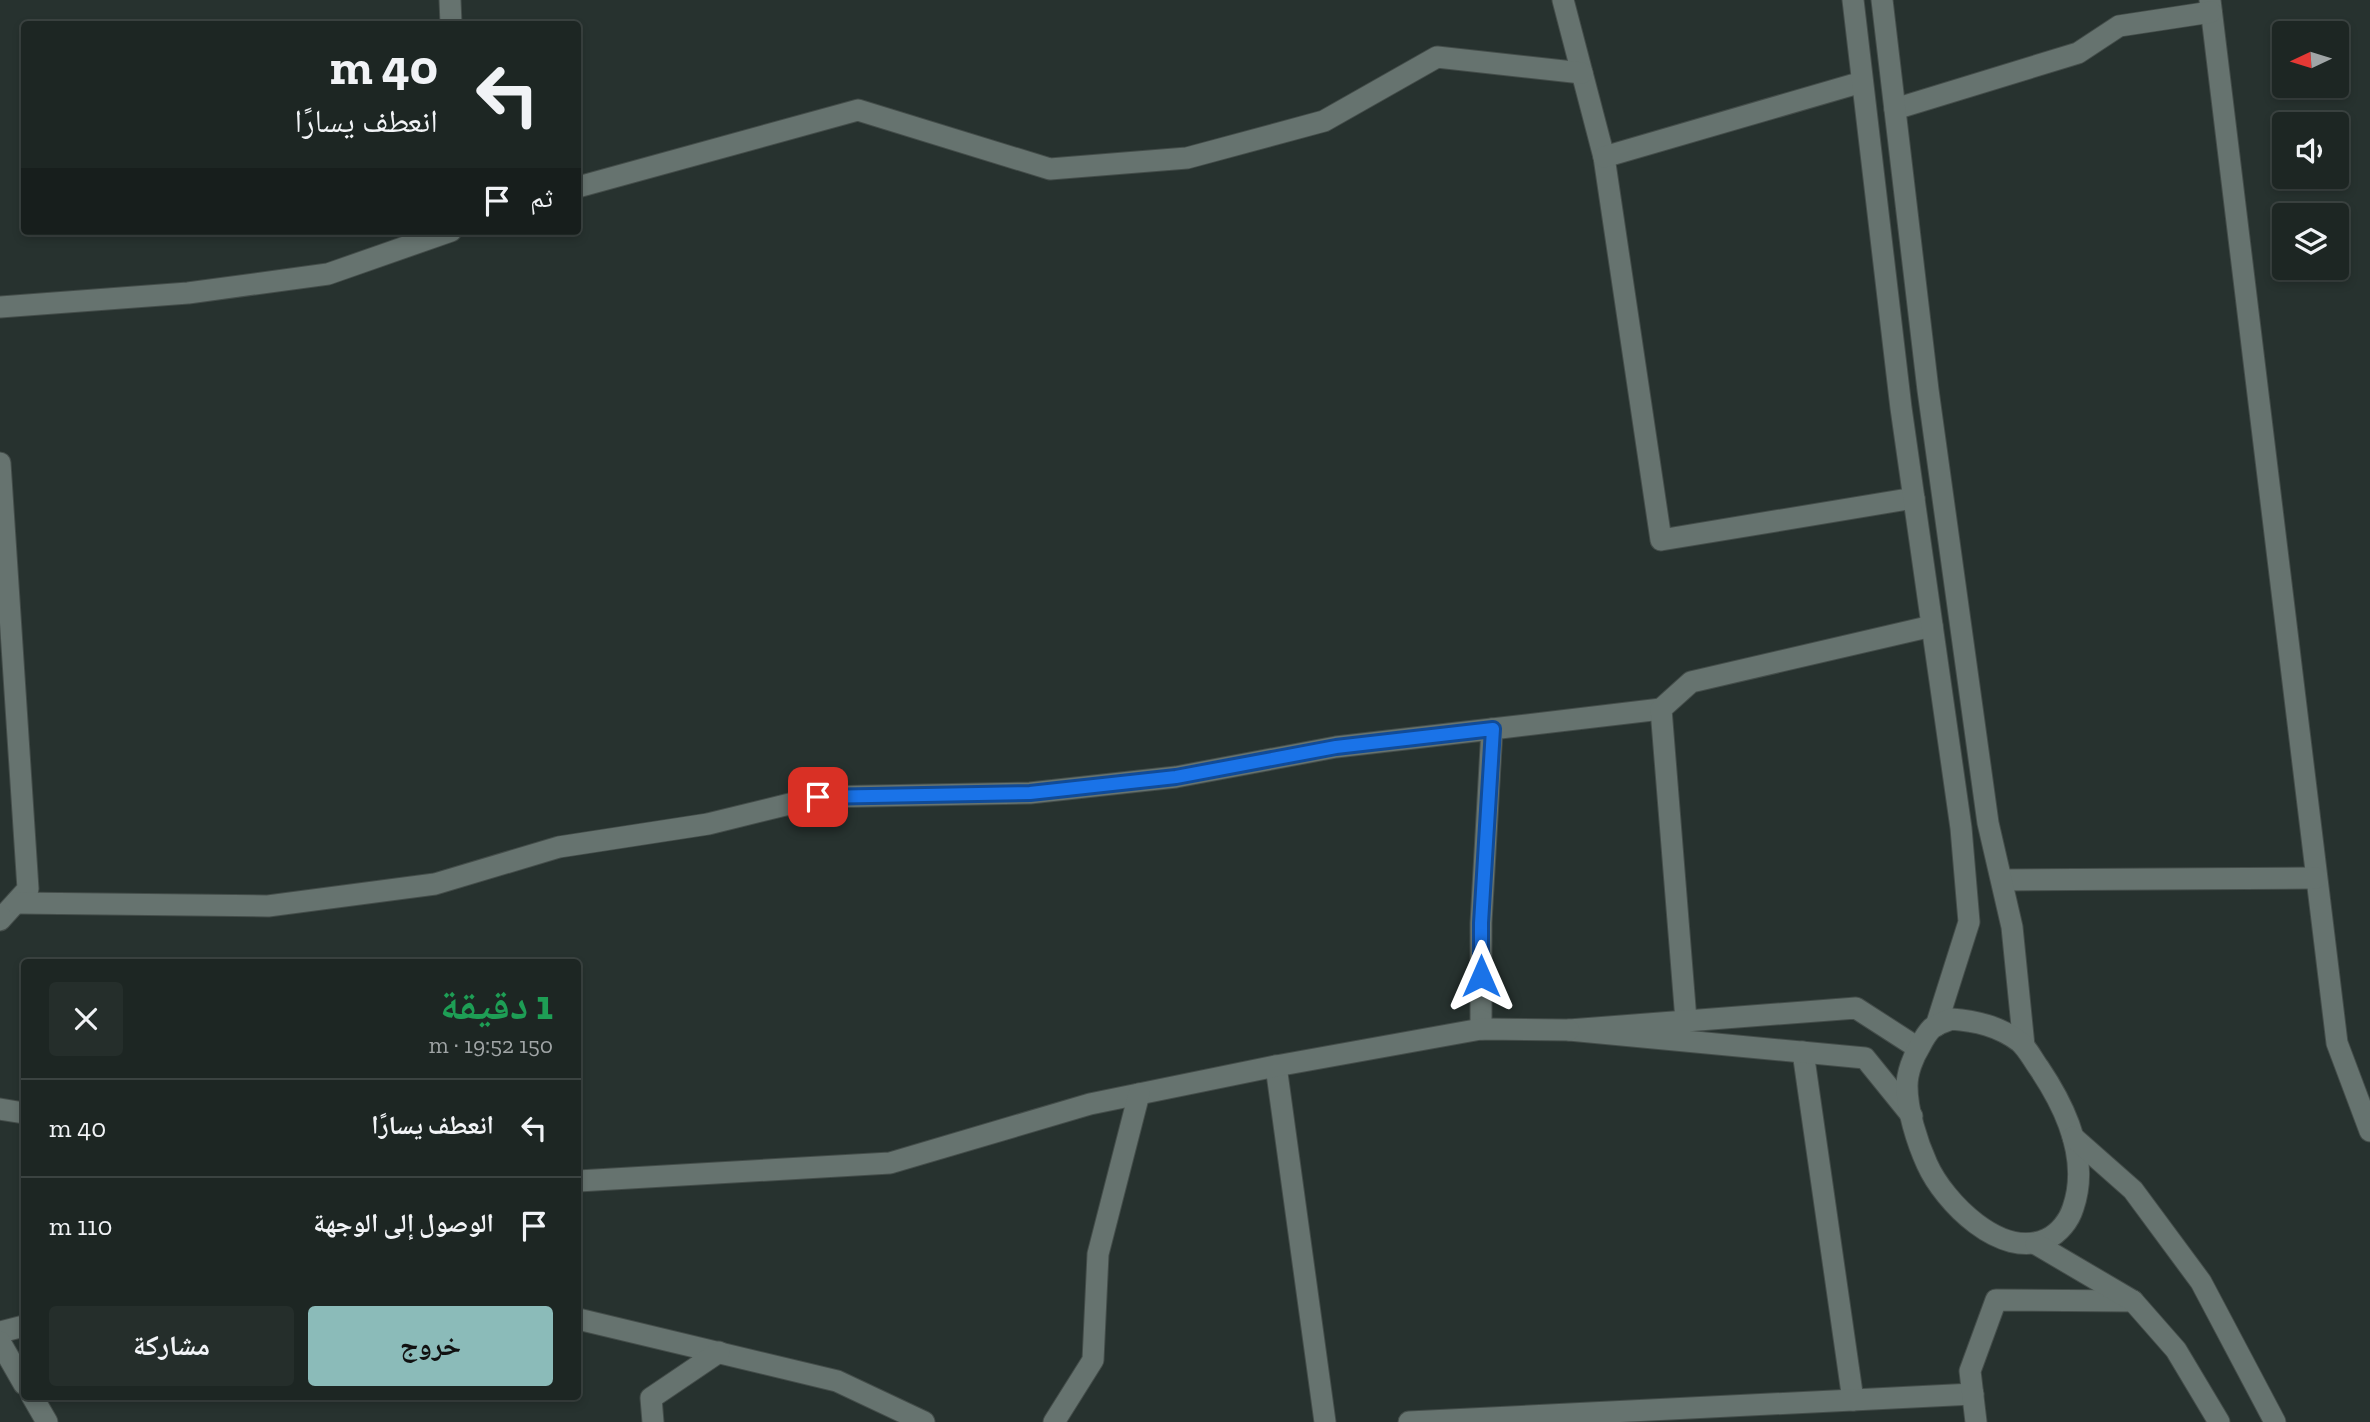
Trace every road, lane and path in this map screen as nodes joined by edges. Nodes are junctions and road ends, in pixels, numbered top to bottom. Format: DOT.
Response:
graph roads {
  1 [pos="450,0"];
  2 [pos="1563,0"];
  3 [pos="1853,0"];
  4 [pos="1882,0"];
  5 [pos="2211,6"];
  6 [pos="451,21"];
  7 [pos="1582,73"];
  8 [pos="1862,82"];
  9 [pos="1895,109"];
  10 [pos="1604,157"];
  11 [pos="581,186"];
  12 [pos="440,235"];
  13 [pos="0,307"];
  14 [pos="0,463"];
  15 [pos="1914,498"];
  16 [pos="1932,625"];
  17 [pos="1661,709"];
  18 [pos="1493,729"];
  19 [pos="2316,878"];
  20 [pos="2002,880"];
  21 [pos="16,903"];
  22 [pos="0,920"];
  23 [pos="1686,1020"];
  24 [pos="1936,1026"];
  25 [pos="1480,1029"];
  26 [pos="1569,1030"];
  27 [pos="2024,1046"];
  28 [pos="1919,1048"];
  29 [pos="1803,1052"];
  30 [pos="1276,1066"];
  31 [pos="1139,1094"];
  32 [pos="0,1109"];
  33 [pos="21,1112"];
  34 [pos="1912,1116"];
  35 [pos="2370,1131"];
  36 [pos="2073,1137"];
  37 [pos="581,1181"];
  38 [pos="2036,1244"];
  39 [pos="2133,1301"];
  40 [pos="581,1320"];
  41 [pos="21,1327"];
  42 [pos="0,1332"];
  43 [pos="0,1342"];
  44 [pos="719,1352"];
  45 [pos="21,1379"];
  46 [pos="1973,1394"];
  47 [pos="34,1400"];
  48 [pos="1853,1400"];
  49 [pos="47,1422"];
  50 [pos="653,1422"];
  51 [pos="924,1422"];
  52 [pos="1054,1422"];
  53 [pos="1325,1422"];
  54 [pos="1409,1422"];
  55 [pos="1976,1422"];
  56 [pos="2219,1422"];
  57 [pos="2275,1422"];
  1 -- 6 [label="street"];
  2 -- 7 [label="street"];
  3 -- 8 [label="street"];
  4 -- 9 [label="street"];
  5 -- 9 [label="street"];
  5 -- 19 [label="street"];
  7 -- 10 [label="street"];
  7 -- 11 [label="street"];
  8 -- 10 [label="street"];
  8 -- 15 [label="street"];
  9 -- 20 [label="street"];
  10 -- 15 [label="street"];
  12 -- 13 [label="street"];
  14 -- 21 [label="street"];
  15 -- 16 [label="street"];
  16 -- 17 [label="street"];
  16 -- 24 [label="street"];
  17 -- 18 [label="street"];
  17 -- 23 [label="street"];
  18 -- 21 [label="street"];
  18 -- 25 [label="street"];
  19 -- 20 [label="street"];
  19 -- 35 [label="street"];
  20 -- 27 [label="street"];
  21 -- 22 [label="street"];
  23 -- 26 [label="street"];
  23 -- 28 [label="street"];
  24 -- 27 [label="street"];
  24 -- 28 [label="street"];
  25 -- 26 [label="street"];
  25 -- 30 [label="street"];
  26 -- 29 [label="street"];
  27 -- 36 [label="street"];
  28 -- 34 [label="street"];
  29 -- 34 [label="street"];
  29 -- 48 [label="street"];
  30 -- 31 [label="street"];
  30 -- 53 [label="street"];
  31 -- 37 [label="street"];
  31 -- 52 [label="street"];
  32 -- 33 [label="street"];
  34 -- 38 [label="street"];
  36 -- 38 [label="street"];
  36 -- 57 [label="street"];
  38 -- 39 [label="street"];
  39 -- 46 [label="street"];
  39 -- 56 [label="street"];
  40 -- 44 [label="street"];
  41 -- 42 [label="street"];
  43 -- 45 [label="street"];
  44 -- 50 [label="street"];
  44 -- 51 [label="street"];
  46 -- 48 [label="street"];
  46 -- 55 [label="street"];
  47 -- 49 [label="street"];
  48 -- 54 [label="street"];
}
